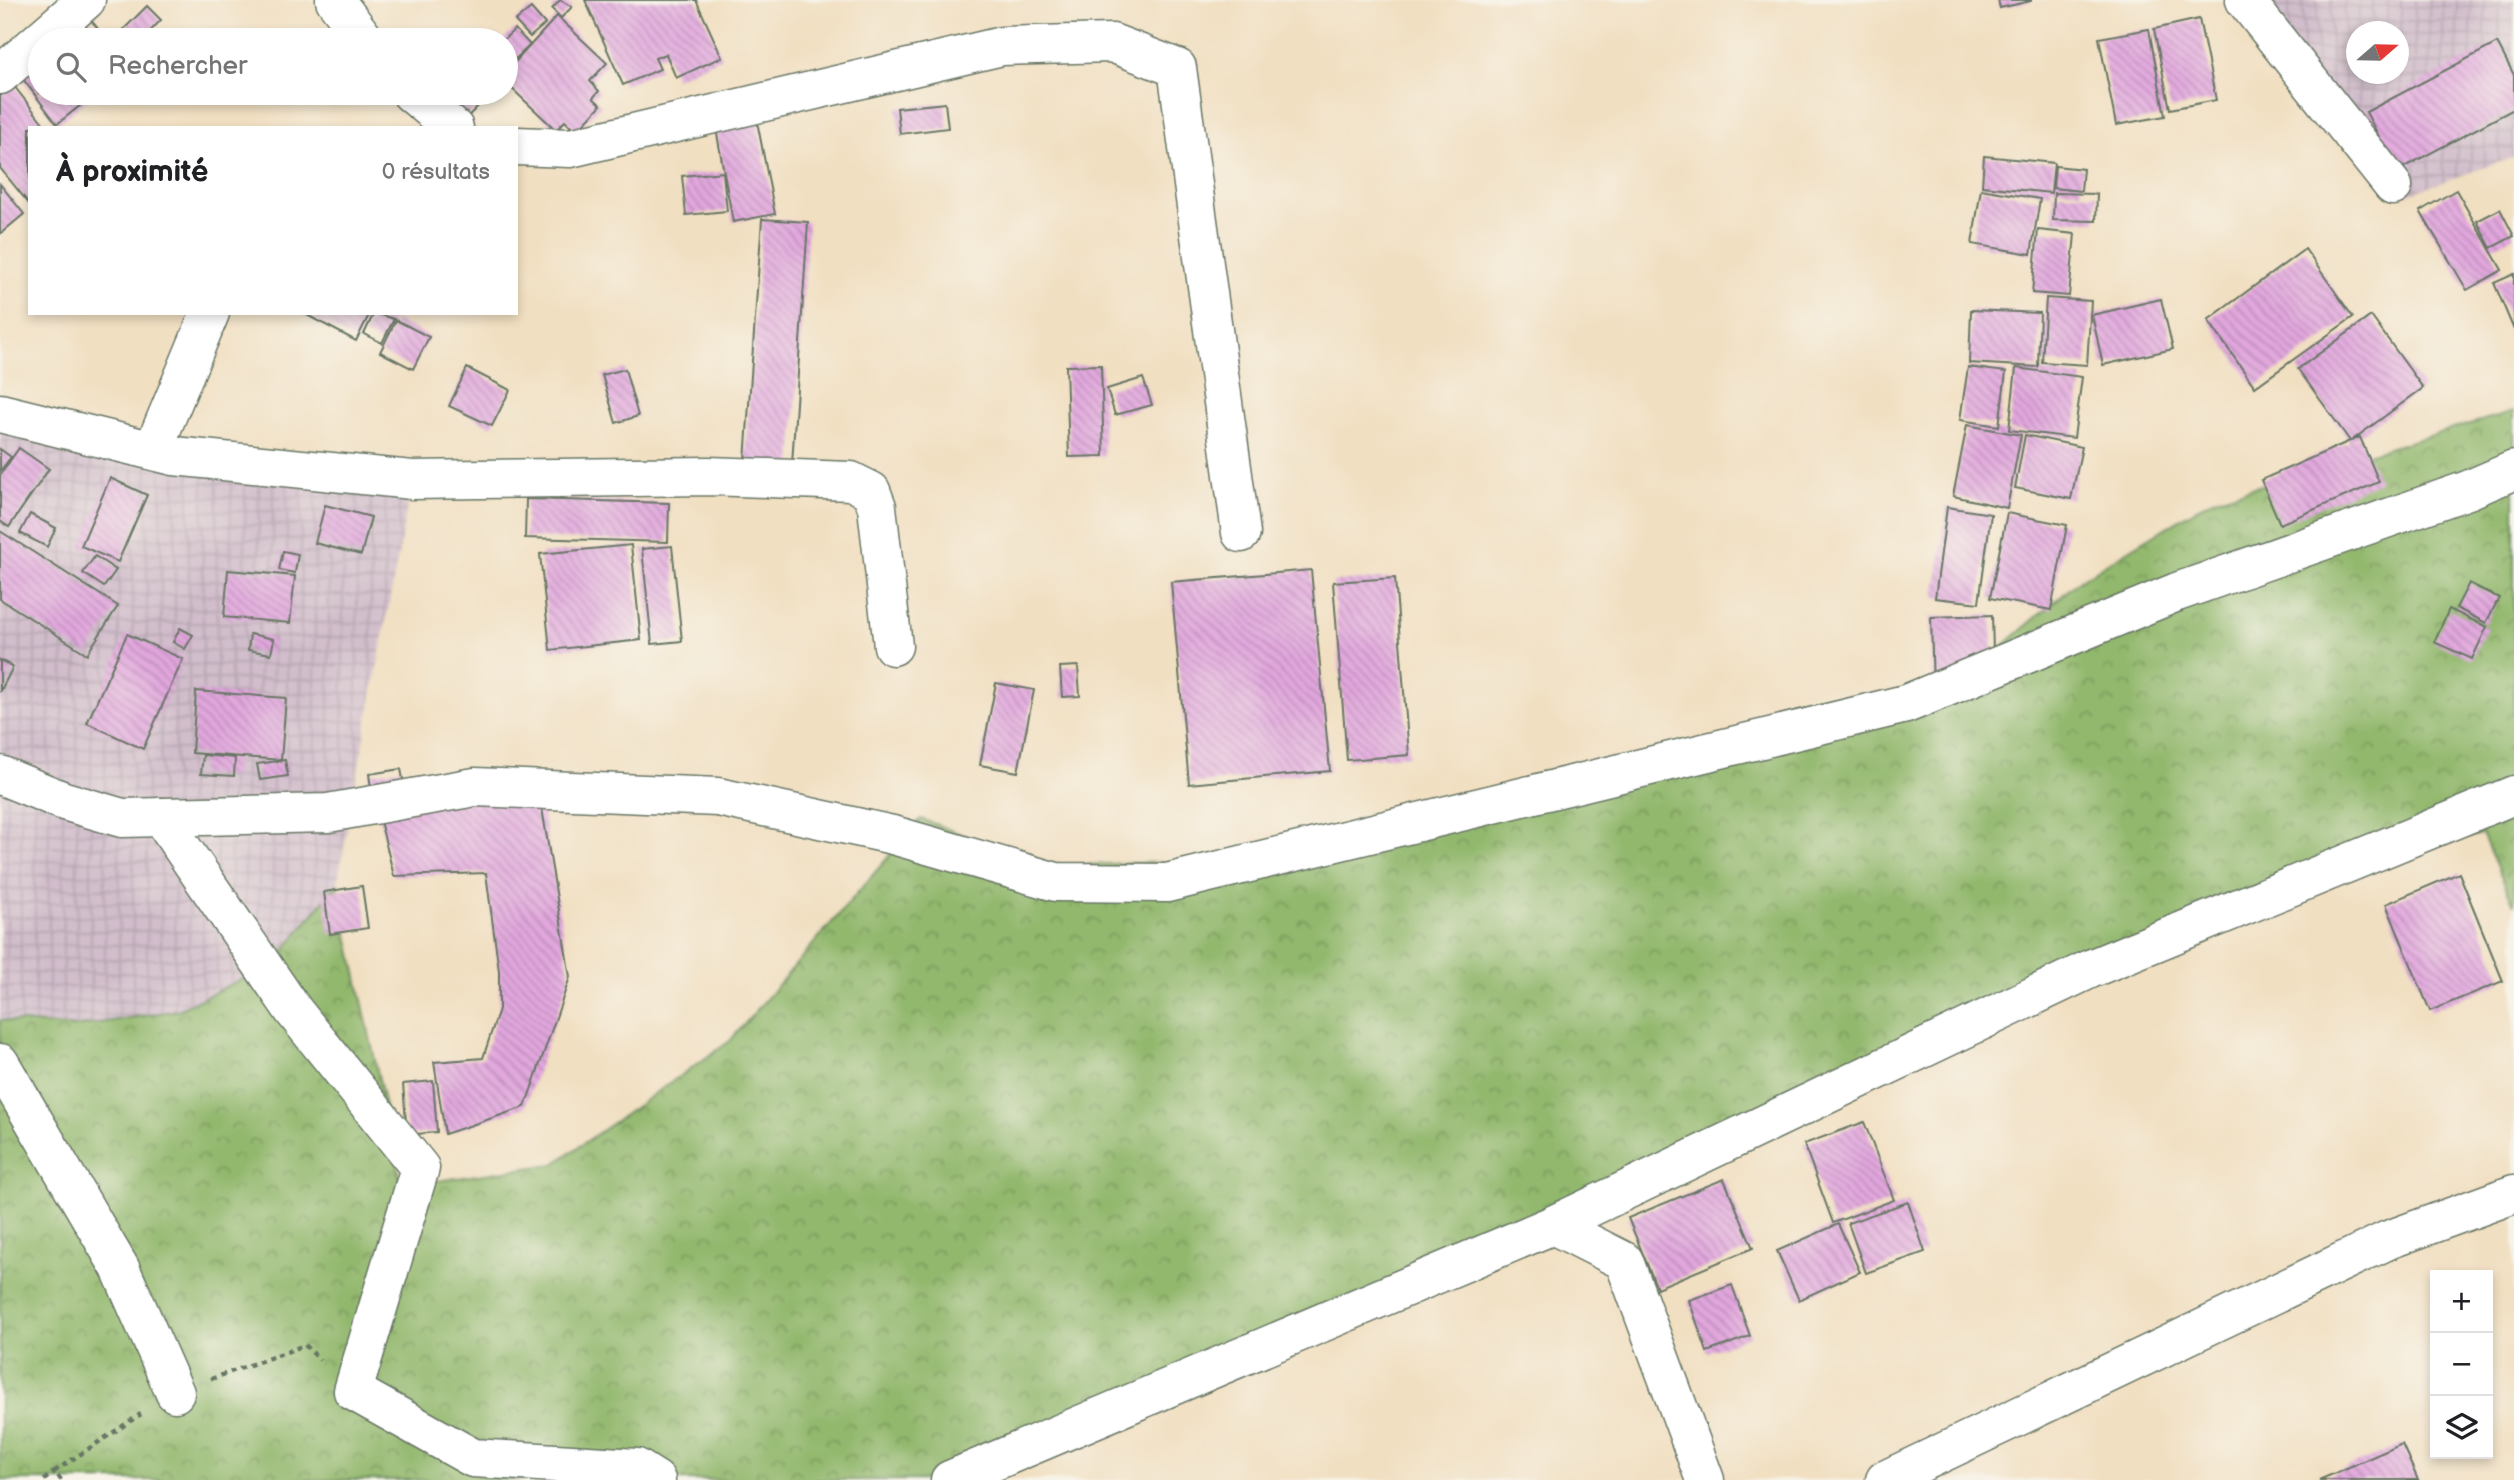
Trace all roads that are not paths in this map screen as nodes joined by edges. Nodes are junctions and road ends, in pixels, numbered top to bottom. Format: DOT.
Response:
graph roads {
  1 [pos="86,0"];
  2 [pos="335,0"];
  3 [pos="2245,0"];
  4 [pos="54,28"];
  5 [pos="356,28"];
  6 [pos="28,51"];
  7 [pos="0,75"];
  8 [pos="426,105"];
  9 [pos="452,126"];
  10 [pos="518,146"];
  11 [pos="2393,187"];
  12 [pos="209,315"];
  13 [pos="0,413"];
  14 [pos="153,450"];
  15 [pos="2514,470"];
  16 [pos="1241,533"];
  17 [pos="893,646"];
  18 [pos="0,775"];
  19 [pos="2514,795"];
  20 [pos="161,817"];
  21 [pos="0,1063"];
  22 [pos="2514,1194"];
  23 [pos="1553,1225"];
  24 [pos="174,1392"];
  25 [pos="656,1480"];
  26 [pos="950,1480"];
  27 [pos="1705,1480"];
  28 [pos="1885,1480"];
  1 -- 4 [label="street"];
  2 -- 5 [label="street"];
  3 -- 11 [label="street"];
  6 -- 7 [label="street"];
  8 -- 9 [label="street"];
  10 -- 16 [label="street"];
  12 -- 14 [label="street"];
  13 -- 14 [label="street"];
  14 -- 17 [label="street"];
  15 -- 20 [label="street"];
  18 -- 20 [label="street"];
  19 -- 23 [label="street"];
  20 -- 25 [label="street"];
  21 -- 24 [label="street"];
  22 -- 28 [label="street"];
  23 -- 26 [label="street"];
  23 -- 27 [label="street"];
}
